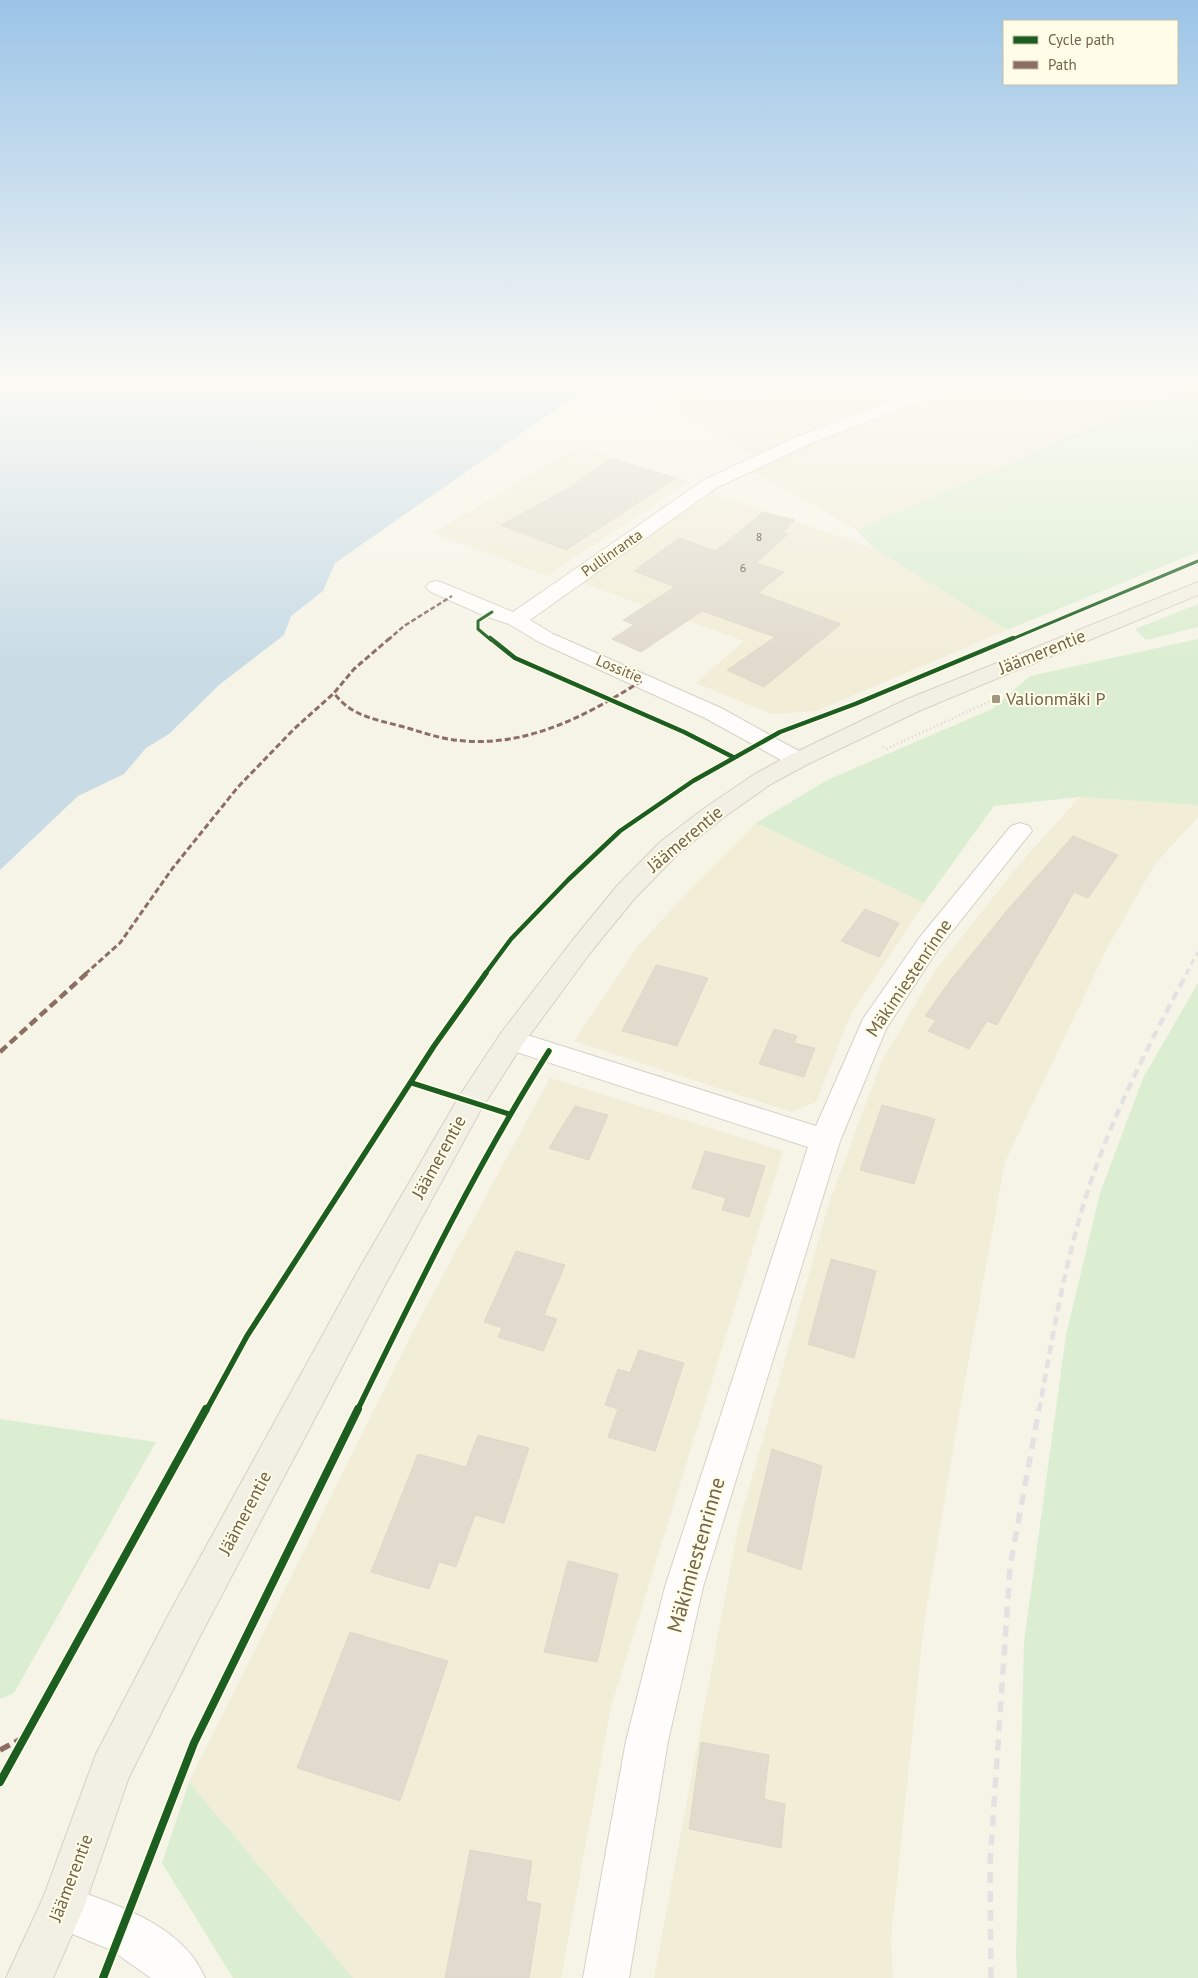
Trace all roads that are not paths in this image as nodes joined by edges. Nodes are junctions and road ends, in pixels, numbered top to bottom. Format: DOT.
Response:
graph roads {
  1 [pos="728,474"];
  2 [pos="436,587"];
  3 [pos="1198,588"];
  4 [pos="516,620"];
  5 [pos="798,760"];
  6 [pos="1020,831"];
  7 [pos="510,1040"];
  8 [pos="824,1141"];
  9 [pos="62,1907"];
  10 [pos="30,1978"];
  11 [pos="182,1978"];
  12 [pos="606,1978"];
  1 -- 4 [label="street, Pullinranta"];
  2 -- 4 [label="street, Lossitie"];
  3 -- 5 [label="main road, Jäämerentie"];
  4 -- 5 [label="street, Lossitie"];
  5 -- 7 [label="main road, Jäämerentie"];
  6 -- 8 [label="street, Mäkimiestenrinne"];
  7 -- 8 [label="street"];
  7 -- 9 [label="main road, Jäämerentie"];
  8 -- 12 [label="street, Mäkimiestenrinne"];
  9 -- 10 [label="main road, Jäämerentie"];
  9 -- 11 [label="street"];
}
